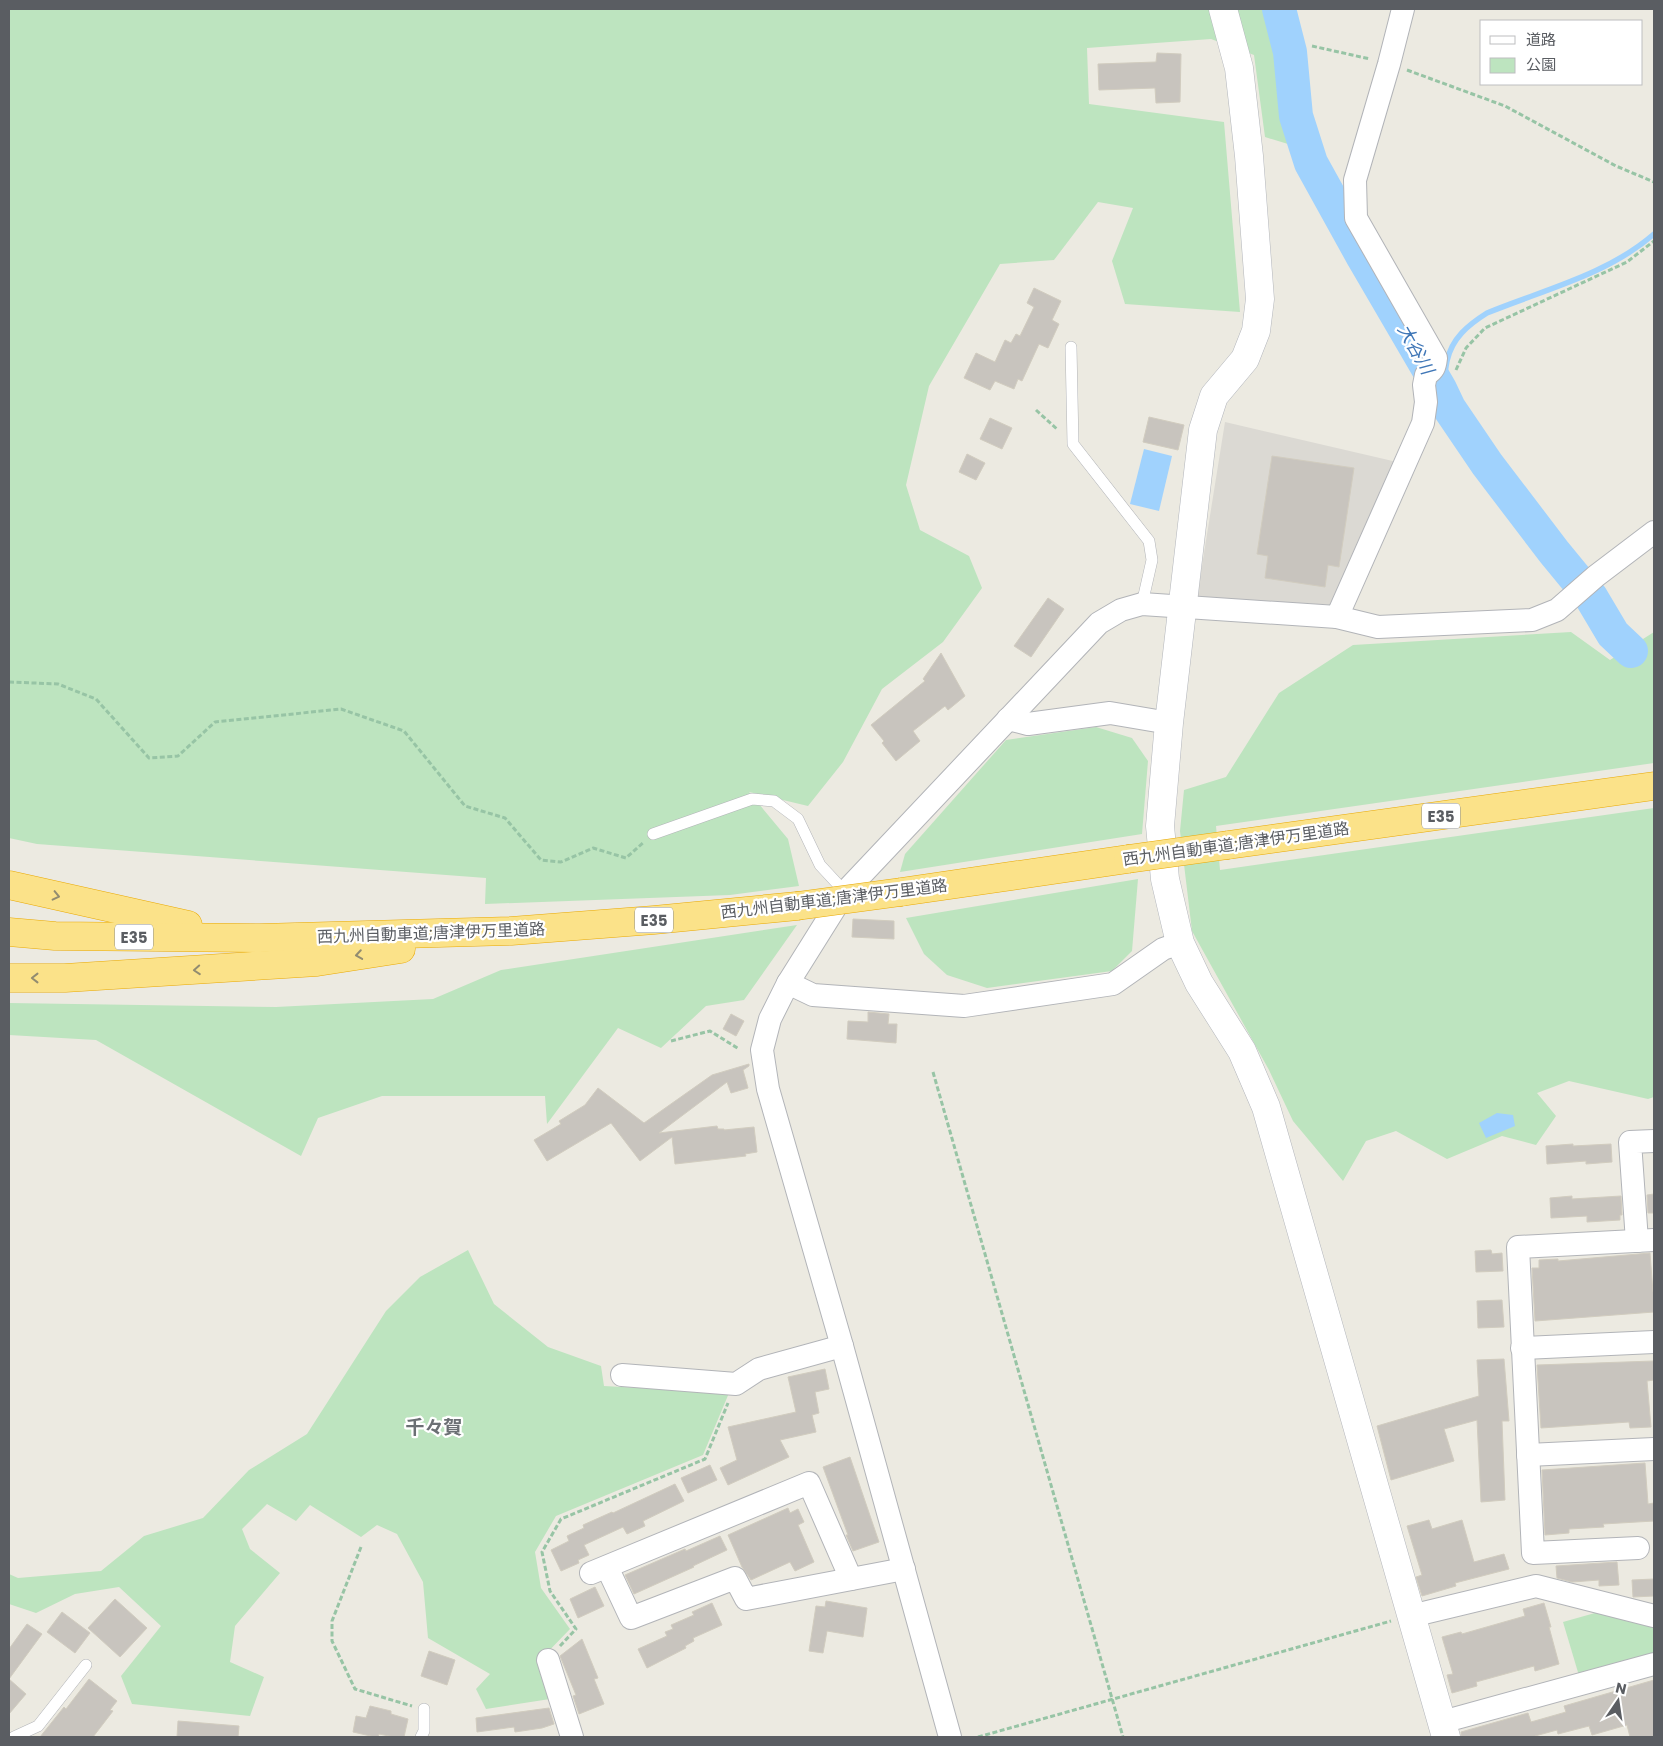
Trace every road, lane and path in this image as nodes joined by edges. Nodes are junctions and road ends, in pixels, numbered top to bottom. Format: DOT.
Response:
graph roads {
  1 [pos="1223,9"];
  2 [pos="1403,9"];
  3 [pos="1312,46"];
  4 [pos="1389,64"];
  5 [pos="1654,182"];
  6 [pos="1654,241"];
  7 [pos="1071,348"];
  8 [pos="1456,370"];
  9 [pos="1036,410"];
  10 [pos="1074,444"];
  11 [pos="1654,532"];
  12 [pos="1142,604"];
  13 [pos="1183,607"];
  14 [pos="1337,617"];
  15 [pos="9,682"];
  16 [pos="1008,718"];
  17 [pos="1170,723"];
  18 [pos="1654,786"];
  19 [pos="653,834"];
  20 [pos="9,885"];
  21 [pos="845,892"];
  22 [pos="511,931"];
  23 [pos="9,932"];
  24 [pos="260,938"];
  25 [pos="1180,943"];
  26 [pos="9,978"];
  27 [pos="788,983"];
  28 [pos="671,1041"];
  29 [pos="739,1049"];
  30 [pos="933,1072"];
  31 [pos="1654,1140"];
  32 [pos="1645,1240"];
  33 [pos="1654,1342"];
  34 [pos="842,1346"];
  35 [pos="1522,1348"];
  36 [pos="622,1375"];
  37 [pos="736,1384"];
  38 [pos="1654,1449"];
  39 [pos="1528,1455"];
  40 [pos="361,1547"];
  41 [pos="1638,1548"];
  42 [pos="904,1570"];
  43 [pos="851,1579"];
  44 [pos="1412,1616"];
  45 [pos="1654,1616"];
  46 [pos="548,1660"];
  47 [pos="1654,1664"];
  48 [pos="86,1665"];
  49 [pos="1112,1699"];
  50 [pos="424,1709"];
  51 [pos="1444,1730"];
  52 [pos="14,1737"];
  53 [pos="422,1737"];
  54 [pos="572,1737"];
  55 [pos="950,1737"];
  56 [pos="978,1737"];
  57 [pos="1123,1737"];
  1 -- 13 [label="street"];
  2 -- 4 [label="street"];
  3 -- 4 [label="path"];
  4 -- 5 [label="path"];
  4 -- 14 [label="street"];
  6 -- 8 [label="path"];
  7 -- 10 [label="lane"];
  9 -- 10 [label="path"];
  10 -- 12 [label="lane"];
  11 -- 14 [label="street"];
  12 -- 13 [label="street"];
  12 -- 16 [label="street"];
  13 -- 14 [label="street"];
  13 -- 17 [label="street"];
  15 -- 19 [label="path"];
  16 -- 17 [label="street"];
  16 -- 21 [label="street"];
  17 -- 25 [label="street"];
  18 -- 22 [label="highway, 西九州自動車道;唐津伊万里道路 / E35, bridge"];
  19 -- 21 [label="lane"];
  20 -- 24 [label="highway, one-way"];
  21 -- 27 [label="street"];
  22 -- 24 [label="highway, 西九州自動車道;唐津伊万里道路 / E35"];
  22 -- 26 [label="highway, one-way"];
  23 -- 24 [label="highway, 西九州自動車道;唐津伊万里道路 / E35"];
  25 -- 27 [label="street"];
  25 -- 44 [label="street"];
  27 -- 34 [label="street"];
  28 -- 29 [label="path"];
  30 -- 49 [label="path"];
  31 -- 32 [label="street"];
  32 -- 35 [label="street"];
  33 -- 35 [label="street"];
  34 -- 37 [label="street"];
  34 -- 42 [label="street"];
  35 -- 39 [label="street"];
  36 -- 37 [label="street"];
  37 -- 46 [label="path"];
  38 -- 39 [label="street"];
  39 -- 41 [label="street"];
  40 -- 50 [label="path"];
  42 -- 43 [label="street"];
  42 -- 55 [label="street"];
  43 -- 43 [label="street"];
  44 -- 45 [label="street"];
  44 -- 49 [label="path"];
  44 -- 51 [label="street"];
  46 -- 54 [label="street"];
  47 -- 51 [label="street"];
  48 -- 52 [label="lane"];
  49 -- 56 [label="path"];
  49 -- 57 [label="path"];
  50 -- 53 [label="lane"];
}
